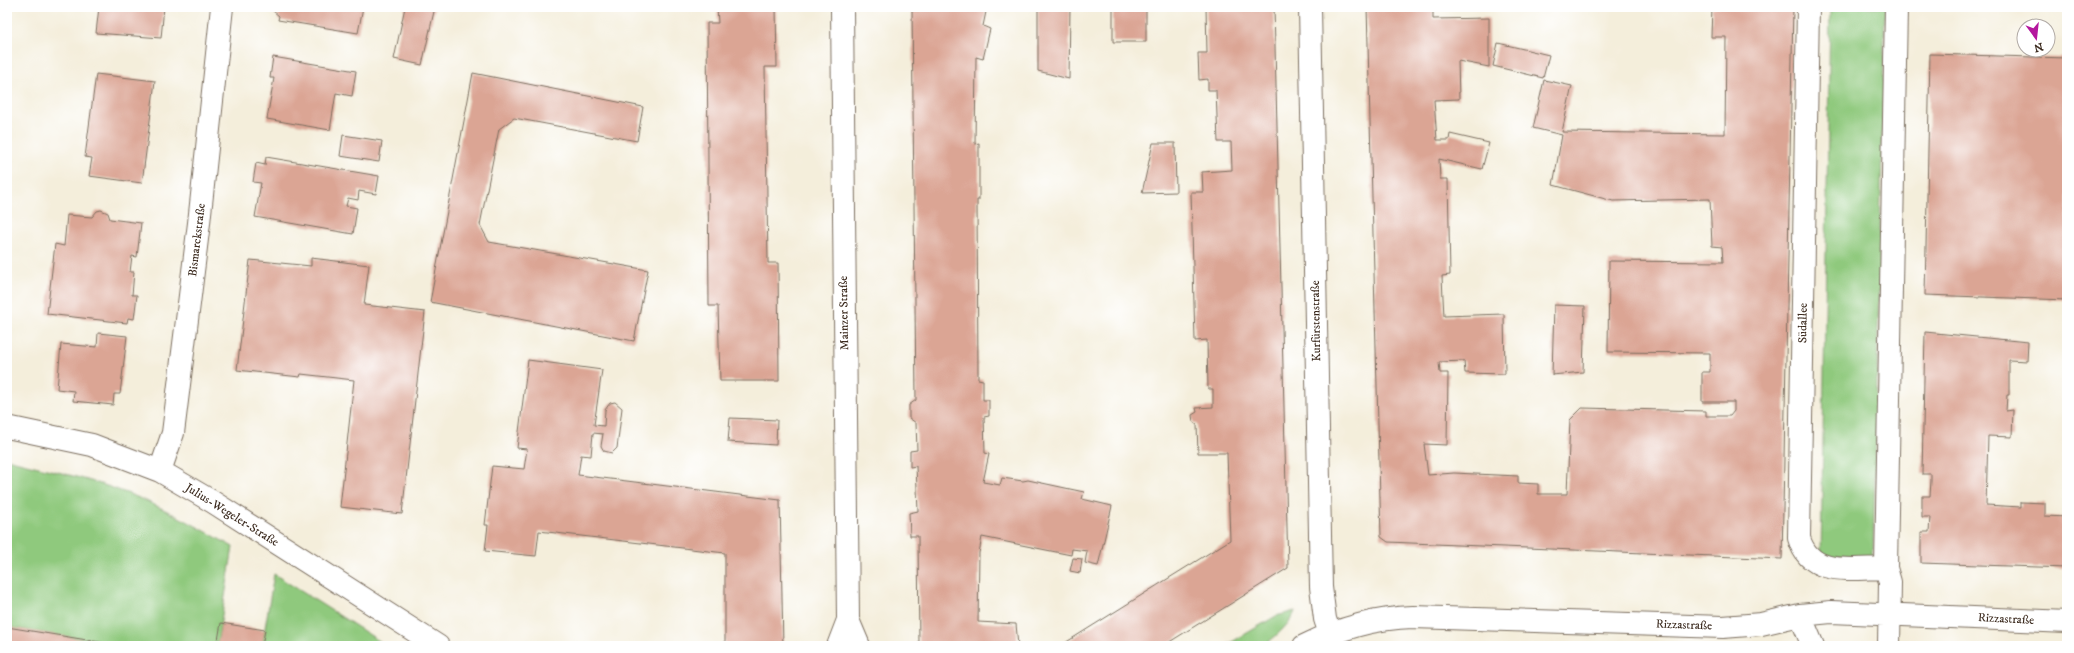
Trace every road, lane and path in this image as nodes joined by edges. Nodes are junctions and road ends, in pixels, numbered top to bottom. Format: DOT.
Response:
graph roads {
  1 [pos="222,7"];
  2 [pos="842,7"];
  3 [pos="1310,7"];
  4 [pos="1808,7"];
  5 [pos="1896,7"];
  6 [pos="7,427"];
  7 [pos="160,471"];
  8 [pos="1886,568"];
  9 [pos="1889,613"];
  10 [pos="1800,615"];
  11 [pos="848,620"];
  12 [pos="2067,622"];
  13 [pos="1330,634"];
  14 [pos="438,646"];
  15 [pos="838,646"];
  16 [pos="859,646"];
  17 [pos="1304,646"];
  18 [pos="1813,646"];
  19 [pos="1889,646"];
  1 -- 7 [label="street, Bismarckstraße"];
  2 -- 11 [label="street, Mainzer Straße"];
  3 -- 13 [label="street, Kurfürstenstraße"];
  4 -- 8 [label="street, Südallee"];
  5 -- 8 [label="street"];
  6 -- 7 [label="street, Julius-Wegeler-Straße"];
  7 -- 14 [label="street, Julius-Wegeler-Straße"];
  8 -- 9 [label="street"];
  9 -- 10 [label="street, Rizzastraße"];
  9 -- 12 [label="street, Rizzastraße"];
  9 -- 19 [label="street"];
  10 -- 13 [label="street, Rizzastraße"];
  10 -- 18 [label="street"];
  11 -- 15 [label="street, Mainzer Straße"];
  11 -- 16 [label="street, Mainzer Straße"];
  13 -- 17 [label="street, Rizzastraße"];
}
